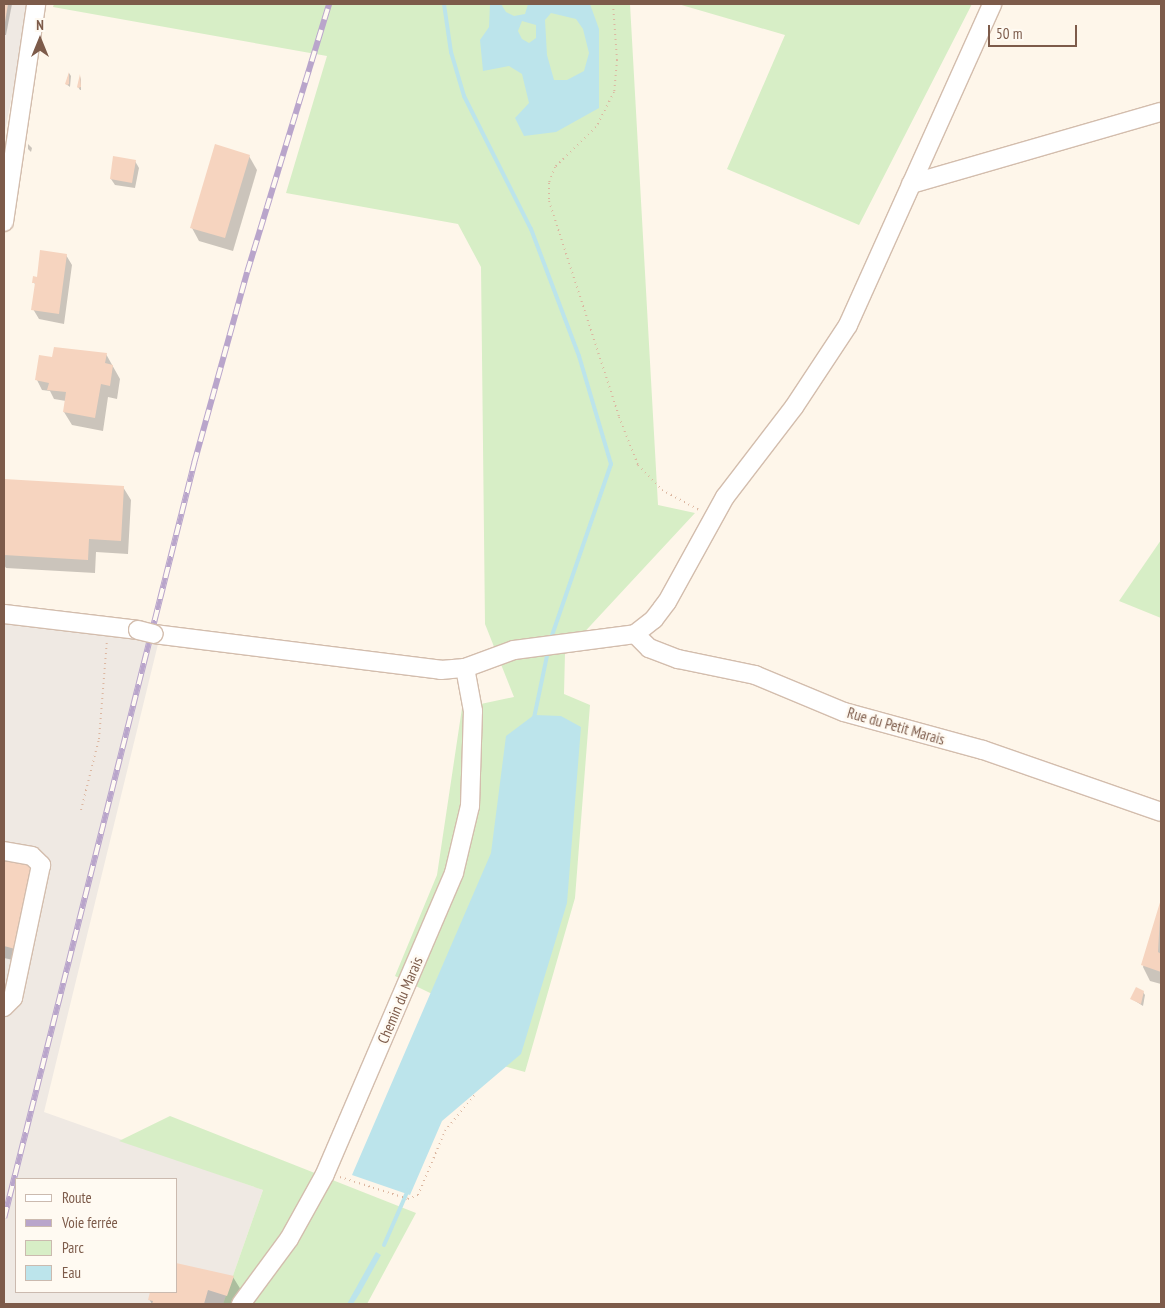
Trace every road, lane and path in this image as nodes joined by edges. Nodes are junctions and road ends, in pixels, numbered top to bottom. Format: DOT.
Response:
graph roads {
  1 [pos="36,4"];
  2 [pos="613,4"];
  3 [pos="992,4"];
  4 [pos="1161,112"];
  5 [pos="911,184"];
  6 [pos="4,222"];
  7 [pos="712,517"];
  8 [pos="4,614"];
  9 [pos="108,625"];
  10 [pos="635,634"];
  11 [pos="464,668"];
  12 [pos="81,810"];
  13 [pos="1161,812"];
  14 [pos="4,851"];
  15 [pos="4,1007"];
  16 [pos="476,1093"];
  17 [pos="325,1174"];
  18 [pos="241,1304"];
  1 -- 6 [label="street"];
  2 -- 7 [label="path"];
  3 -- 5 [label="street"];
  4 -- 5 [label="street"];
  5 -- 7 [label="street"];
  7 -- 10 [label="street"];
  8 -- 9 [label="street"];
  9 -- 11 [label="street"];
  9 -- 12 [label="path"];
  10 -- 11 [label="street"];
  10 -- 13 [label="street, Rue du Petit Marais"];
  11 -- 17 [label="street, Chemin du Marais"];
  14 -- 15 [label="street"];
  16 -- 17 [label="path"];
  17 -- 18 [label="street, Chemin du Marais"];
}
